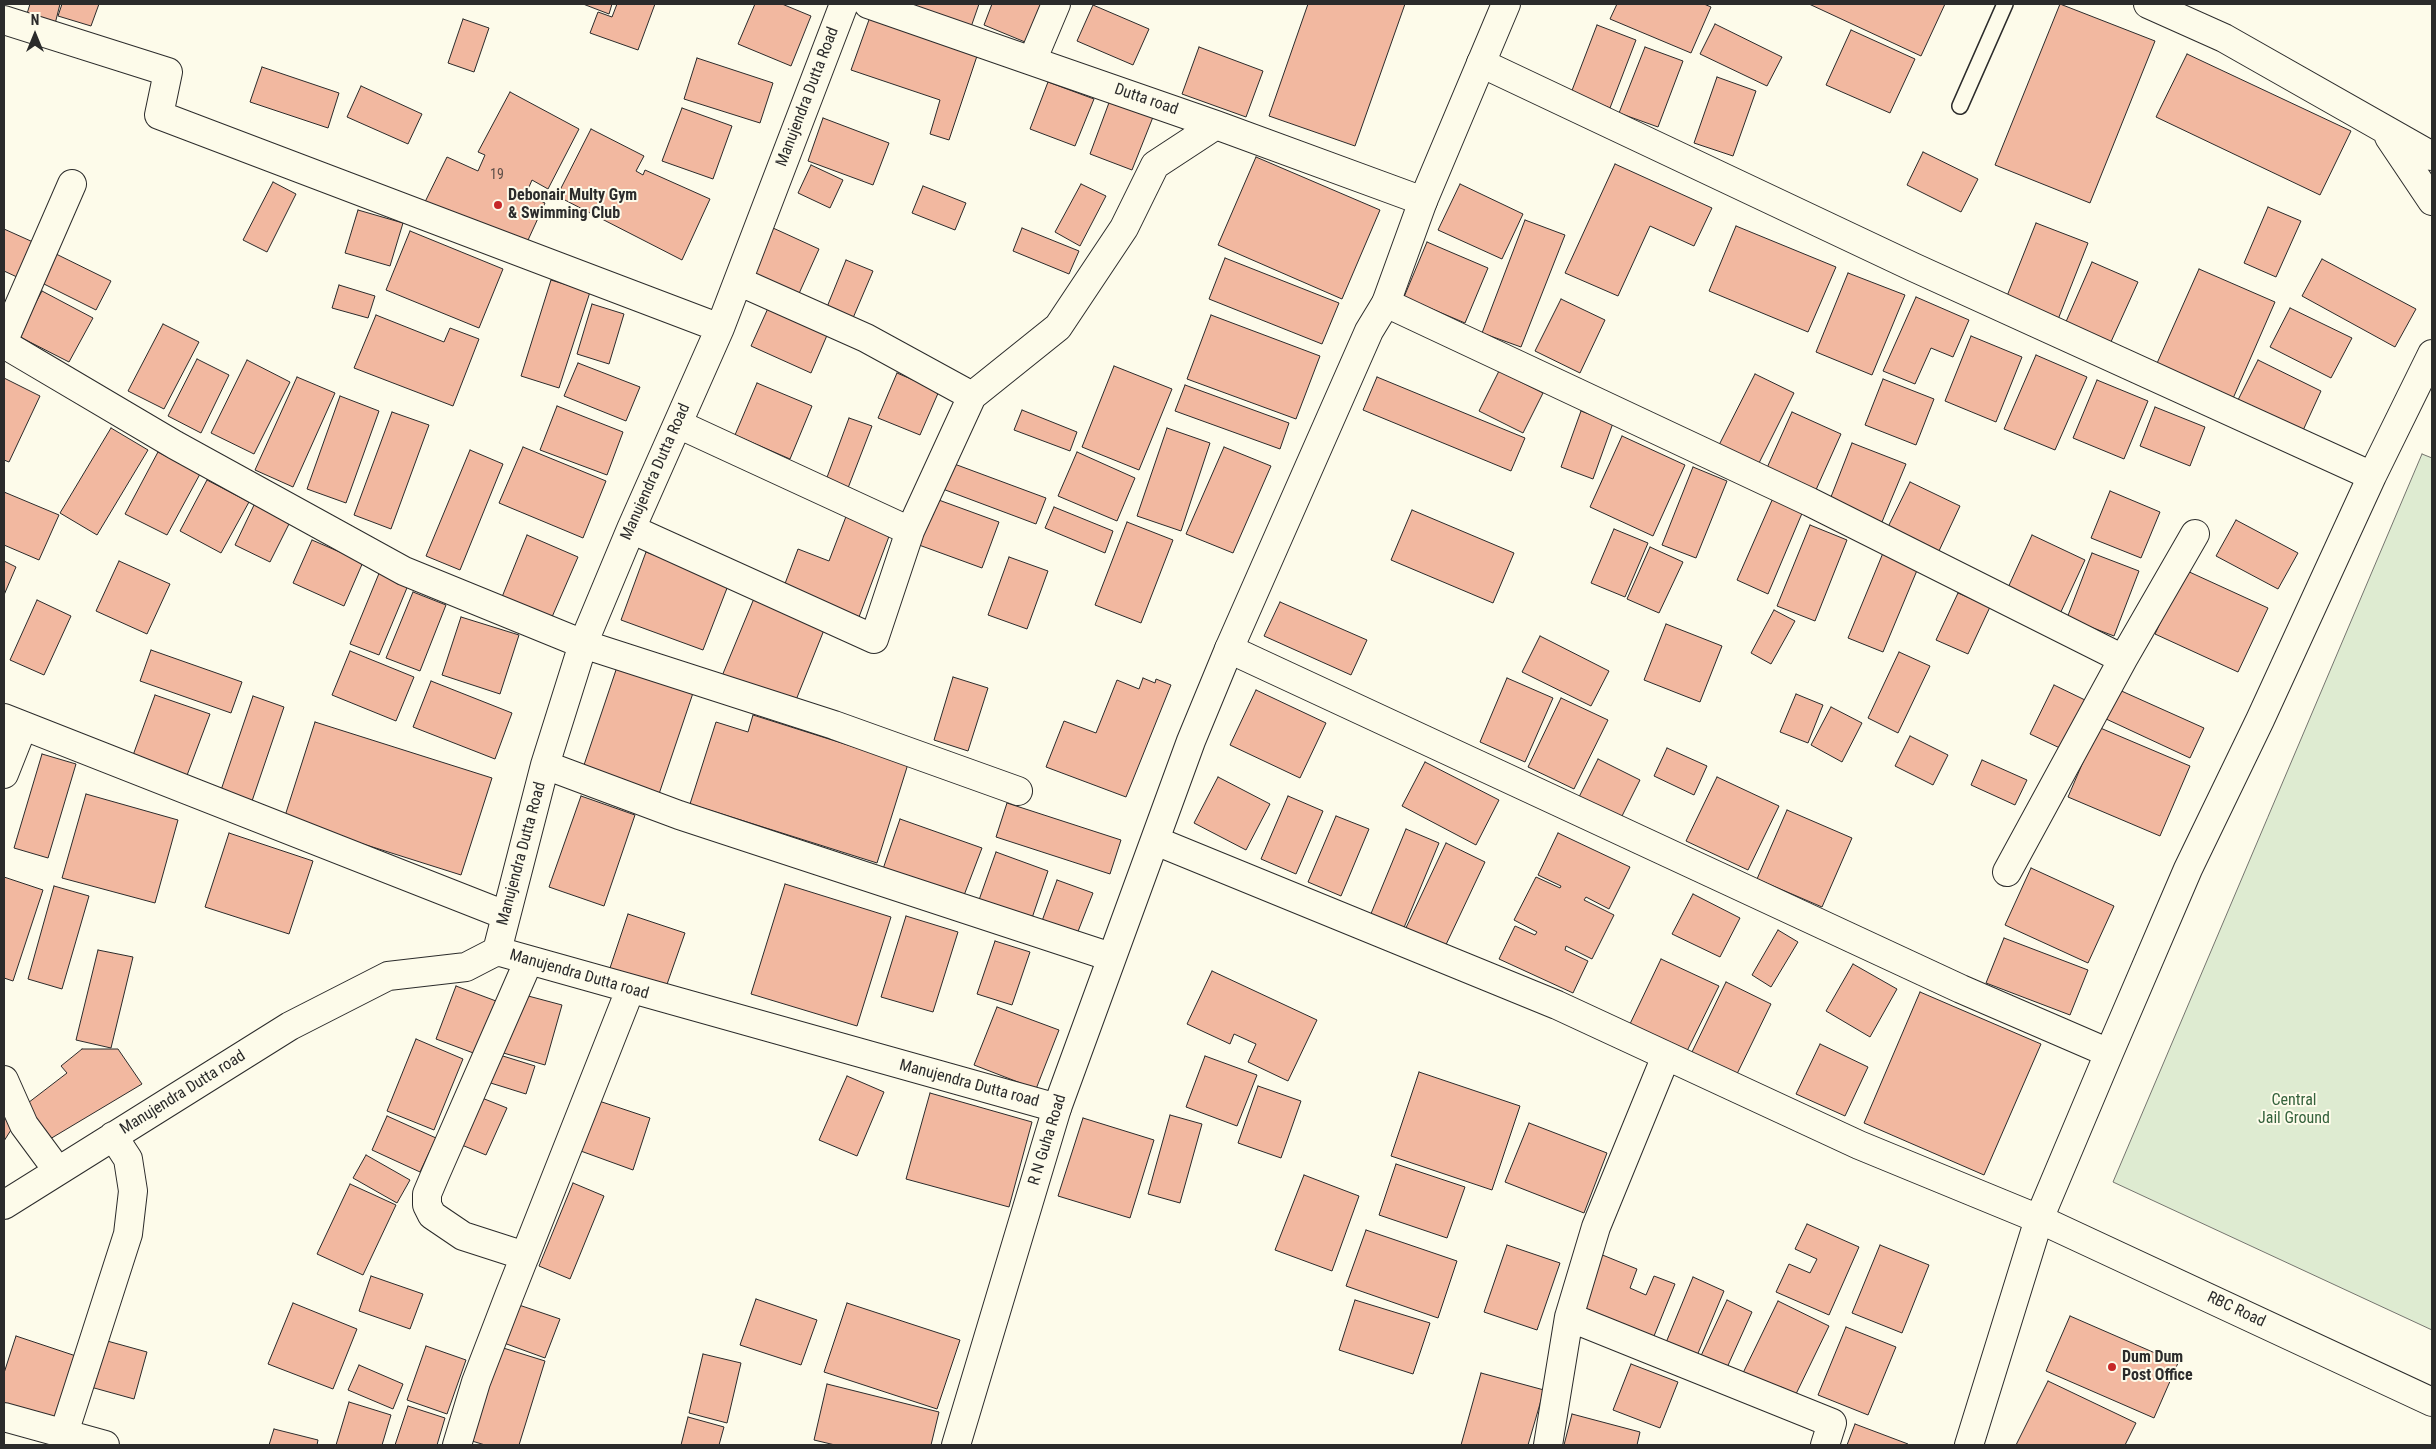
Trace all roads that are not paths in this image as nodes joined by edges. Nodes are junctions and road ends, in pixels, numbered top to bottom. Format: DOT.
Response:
graph roads {
  1 [pos="844,4"];
  2 [pos="868,4"];
  3 [pos="1056,4"];
  4 [pos="1506,4"];
  5 [pos="2005,4"];
  6 [pos="2148,4"];
  7 [pos="4,20"];
  8 [pos="1032,61"];
  9 [pos="1481,63"];
  10 [pos="1960,106"];
  11 [pos="1216,125"];
  12 [pos="2385,131"];
  13 [pos="2432,156"];
  14 [pos="72,184"];
  15 [pos="1423,202"];
  16 [pos="2432,202"];
  17 [pos="738,281"];
  18 [pos="1386,303"];
  19 [pos="720,328"];
  20 [pos="4,340"];
  21 [pos="4,344"];
  22 [pos="2432,354"];
  23 [pos="972,396"];
  24 [pos="678,424"];
  25 [pos="2372,476"];
  26 [pos="630,529"];
  27 [pos="910,532"];
  28 [pos="2195,534"];
  29 [pos="583,644"];
  30 [pos="1229,649"];
  31 [pos="2123,659"];
  32 [pos="13,722"];
  33 [pos="545,766"];
  34 [pos="4,774"];
  35 [pos="1018,791"];
  36 [pos="1156,841"];
  37 [pos="2007,872"];
  38 [pos="506,915"];
  39 [pos="497,951"];
  40 [pos="1111,957"];
  41 [pos="529,960"];
  42 [pos="630,990"];
  43 [pos="2109,1053"];
  44 [pos="1666,1056"];
  45 [pos="4,1080"];
  46 [pos="1057,1108"];
  47 [pos="113,1136"];
  48 [pos="58,1171"];
  49 [pos="4,1205"];
  50 [pos="2039,1219"];
  51 [pos="525,1256"];
  52 [pos="1569,1316"];
  53 [pos="2432,1402"];
  54 [pos="4,1417"];
  55 [pos="64,1433"];
  56 [pos="105,1445"];
  57 [pos="457,1445"];
  58 [pos="956,1445"];
  59 [pos="1548,1445"];
  60 [pos="1825,1445"];
  61 [pos="1969,1445"];
  1 -- 17 [label="street, Manujendra Dutta Road"];
  2 -- 8 [label="street, Dutta road"];
  3 -- 8 [label="street"];
  4 -- 9 [label="street, R N Guha Road"];
  5 -- 10 [label="lane"];
  6 -- 12 [label="street"];
  7 -- 19 [label="street"];
  8 -- 11 [label="street, Dutta road"];
  9 -- 15 [label="street, R N Guha Road"];
  9 -- 25 [label="street"];
  11 -- 15 [label="street, Dutta road"];
  11 -- 23 [label="street"];
  12 -- 13 [label="street"];
  12 -- 16 [label="street"];
  14 -- 20 [label="street"];
  15 -- 18 [label="street, R N Guha Road"];
  17 -- 19 [label="street, Manujendra Dutta Road"];
  17 -- 23 [label="street"];
  18 -- 30 [label="street, R N Guha Road"];
  18 -- 31 [label="street"];
  19 -- 24 [label="street, Manujendra Dutta Road"];
  21 -- 29 [label="street"];
  22 -- 25 [label="street"];
  23 -- 27 [label="street"];
  24 -- 26 [label="street, Manujendra Dutta Road"];
  24 -- 27 [label="street"];
  25 -- 43 [label="street"];
  26 -- 27 [label="street"];
  26 -- 29 [label="street, Manujendra Dutta Road"];
  28 -- 31 [label="street"];
  29 -- 33 [label="street, Manujendra Dutta Road"];
  29 -- 35 [label="street"];
  30 -- 36 [label="street, R N Guha Road"];
  30 -- 43 [label="street"];
  31 -- 37 [label="street"];
  32 -- 34 [label="street"];
  32 -- 38 [label="street"];
  33 -- 38 [label="street, Manujendra Dutta Road"];
  33 -- 40 [label="street"];
  36 -- 40 [label="street, R N Guha Road"];
  36 -- 44 [label="street, RBC Road"];
  38 -- 39 [label="street, Manujendra Dutta Road"];
  39 -- 41 [label="street, Manujendra Dutta road"];
  39 -- 47 [label="street, Manujendra Dutta road"];
  40 -- 46 [label="street, R N Guha Road"];
  41 -- 42 [label="street, Manujendra Dutta road"];
  41 -- 51 [label="street"];
  42 -- 46 [label="street, Manujendra Dutta road"];
  42 -- 51 [label="street"];
  43 -- 50 [label="street"];
  44 -- 50 [label="street, RBC Road"];
  44 -- 52 [label="street"];
  45 -- 48 [label="street"];
  46 -- 58 [label="street, R N Guha Road"];
  47 -- 48 [label="street, Manujendra Dutta road"];
  47 -- 55 [label="street"];
  48 -- 49 [label="street, Manujendra Dutta road"];
  50 -- 53 [label="street, RBC Road"];
  50 -- 61 [label="street"];
  51 -- 57 [label="street"];
  52 -- 59 [label="street"];
  52 -- 60 [label="street"];
  54 -- 55 [label="street"];
  55 -- 56 [label="street"];
}
